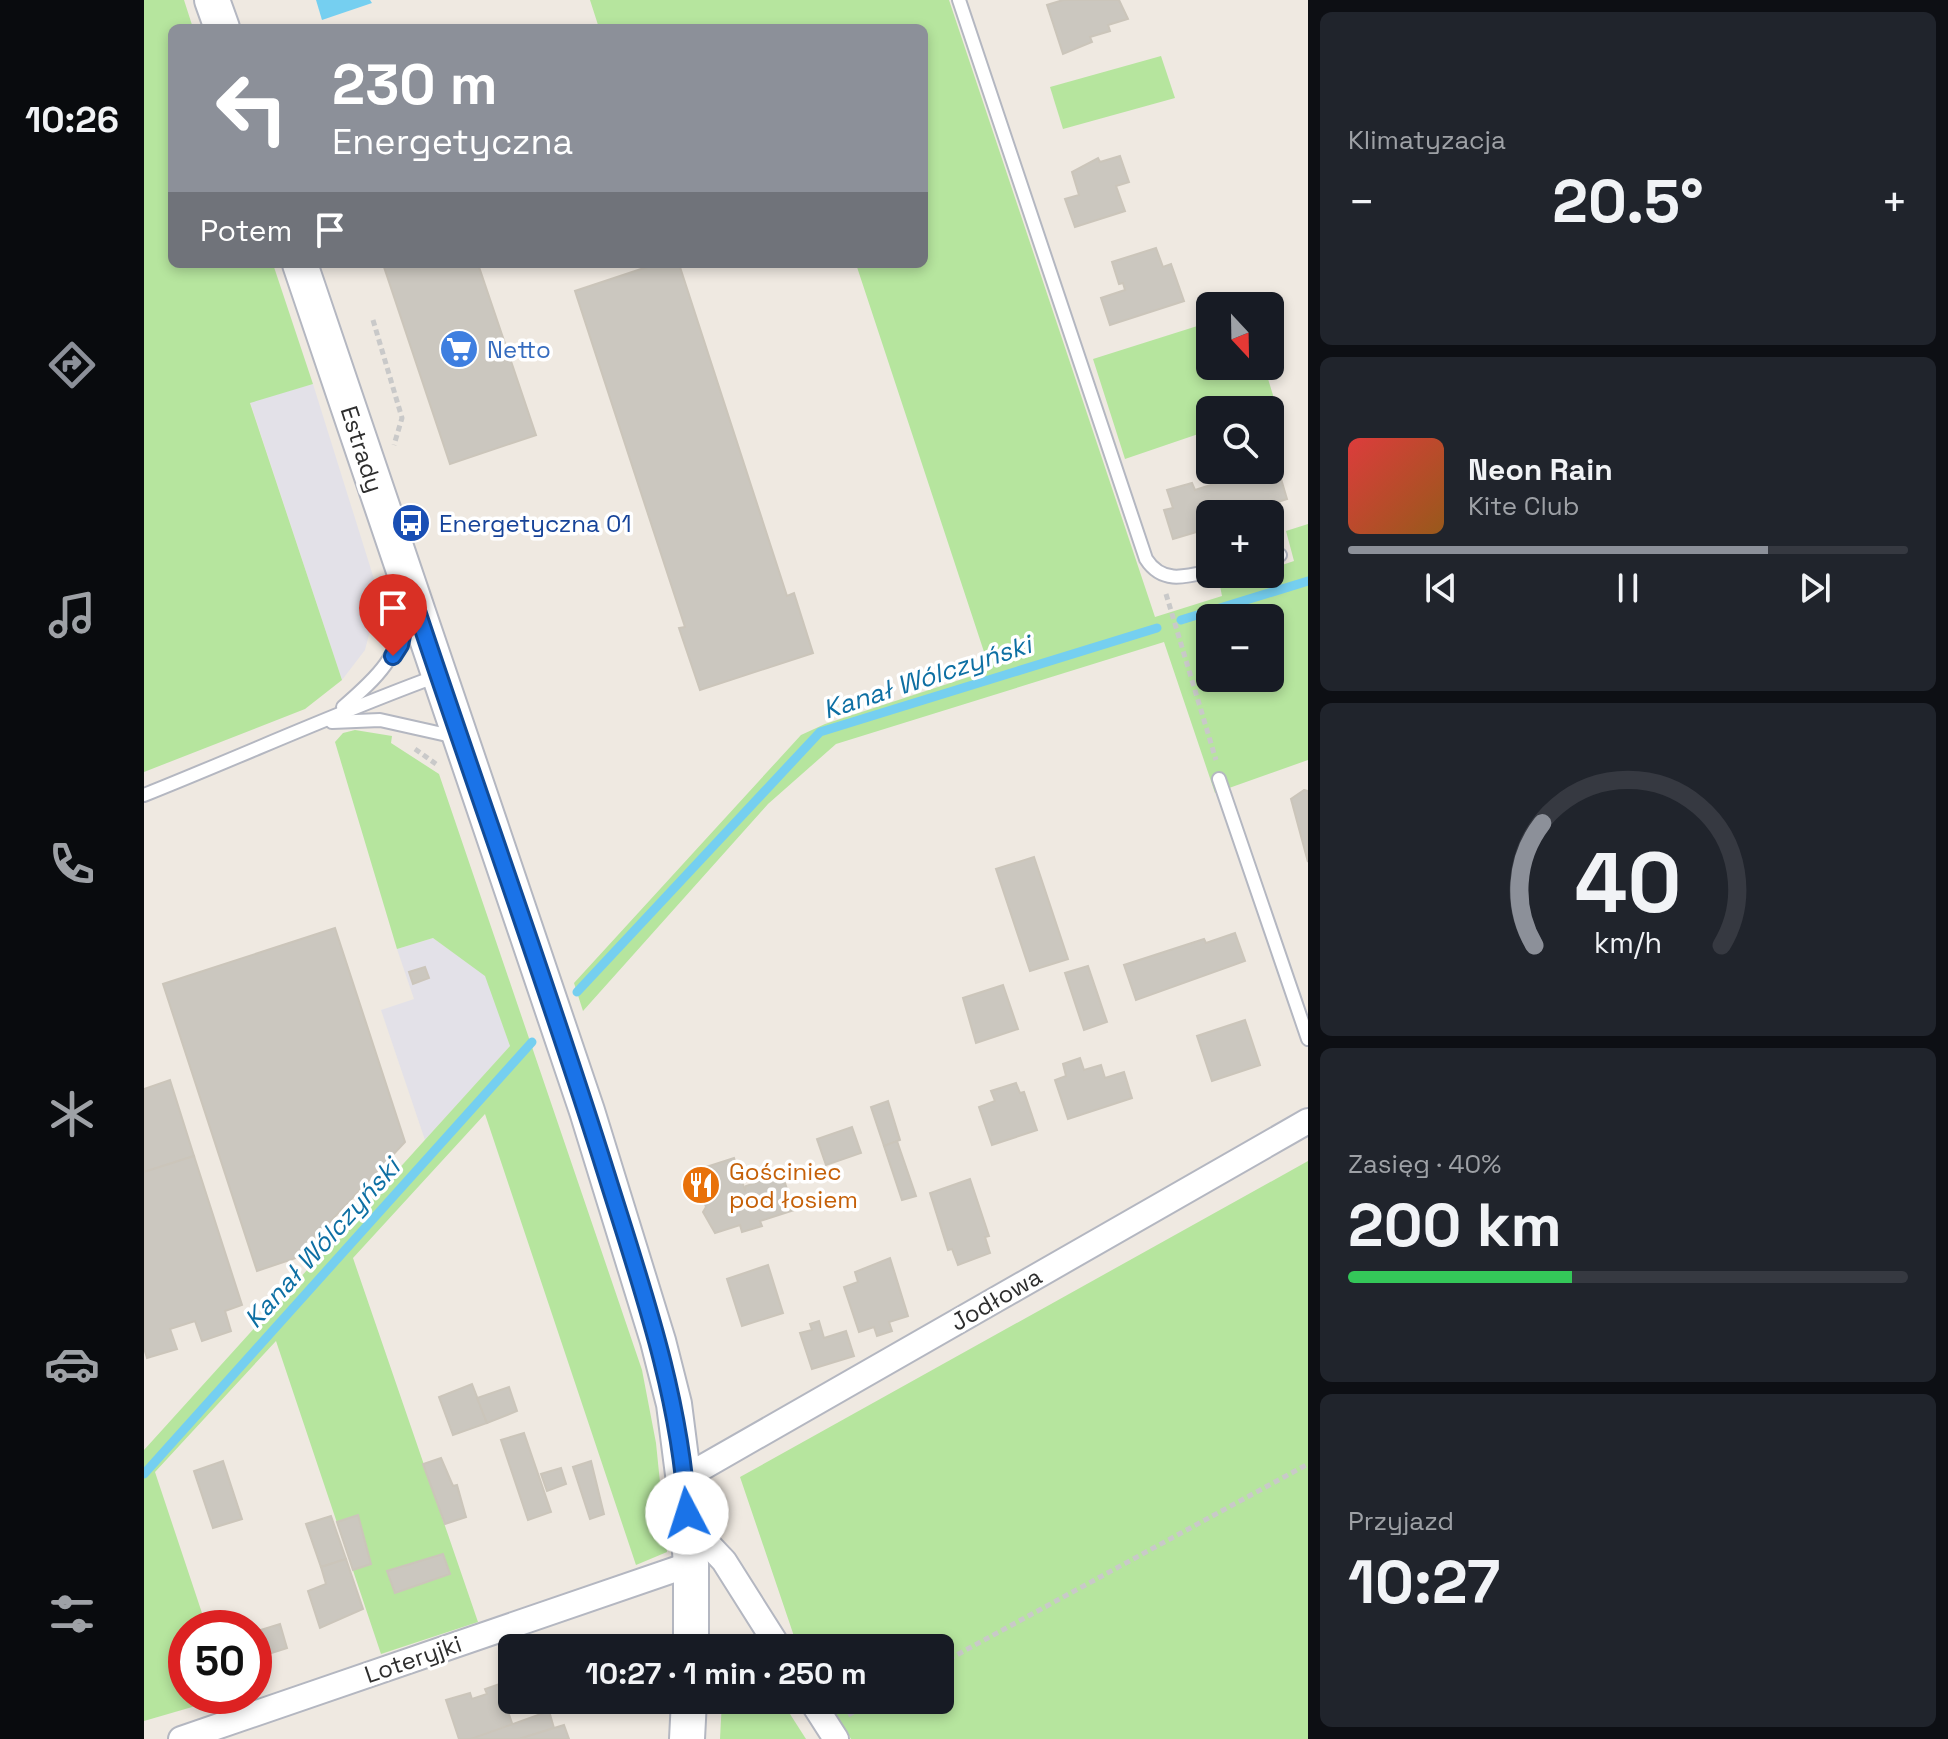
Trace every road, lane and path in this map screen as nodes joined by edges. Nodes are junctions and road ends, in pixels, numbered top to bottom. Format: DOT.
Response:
graph roads {
  1 [pos="212,0"];
  2 [pos="959,0"];
  3 [pos="221,24"];
  4 [pos="301,268"];
  5 [pos="1160,574"];
  6 [pos="1196,574"];
  7 [pos="411,593"];
  8 [pos="438,676"];
  9 [pos="325,723"];
  10 [pos="459,738"];
  11 [pos="1219,779"];
  12 [pos="144,795"];
  13 [pos="1308,1039"];
  14 [pos="1308,1121"];
  15 [pos="1308,1464"];
  16 [pos="684,1478"];
  17 [pos="690,1551"];
  18 [pos="691,1634"];
  19 [pos="770,1634"];
  20 [pos="954,1656"];
  21 [pos="688,1714"];
  22 [pos="820,1714"];
  23 [pos="181,1739"];
  24 [pos="687,1739"];
  25 [pos="836,1739"];
  1 -- 3 [label="main road"];
  2 -- 5 [label="lane"];
  4 -- 7 [label="main road, Estrady"];
  5 -- 6 [label="lane"];
  5 -- 11 [label="path"];
  7 -- 8 [label="main road, Estrady"];
  7 -- 9 [label="lane"];
  8 -- 9 [label="lane"];
  8 -- 10 [label="main road, Estrady"];
  9 -- 10 [label="lane"];
  9 -- 12 [label="lane"];
  10 -- 16 [label="main road, Estrady"];
  11 -- 13 [label="lane"];
  14 -- 16 [label="street, Jodłowa"];
  15 -- 20 [label="path"];
  16 -- 17 [label="main road, Estrady"];
  17 -- 18 [label="main road, Estrady"];
  17 -- 19 [label="street"];
  17 -- 23 [label="street, Loteryjki"];
  21 -- 24 [label="main road"];
  22 -- 25 [label="street"];
}
